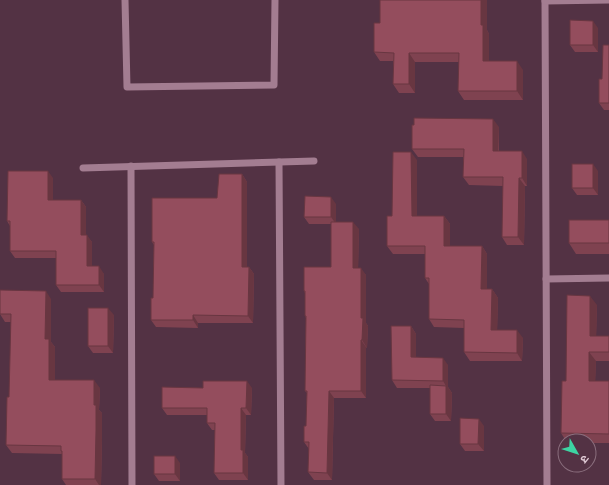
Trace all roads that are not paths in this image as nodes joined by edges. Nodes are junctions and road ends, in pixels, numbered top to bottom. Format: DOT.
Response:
graph roads {
  1 [pos="125,0"];
  2 [pos="275,0"];
  3 [pos="545,0"];
  4 [pos="609,0"];
  5 [pos="314,161"];
  6 [pos="279,162"];
  7 [pos="131,166"];
  8 [pos="83,168"];
  9 [pos="609,278"];
  10 [pos="546,279"];
  11 [pos="132,485"];
  12 [pos="281,485"];
  13 [pos="546,485"];
  1 -- 2 [label="street"];
  3 -- 4 [label="street"];
  3 -- 10 [label="street"];
  5 -- 6 [label="street"];
  6 -- 7 [label="street"];
  6 -- 12 [label="street"];
  7 -- 8 [label="street"];
  7 -- 11 [label="street"];
  9 -- 10 [label="street"];
  10 -- 13 [label="street"];
}
